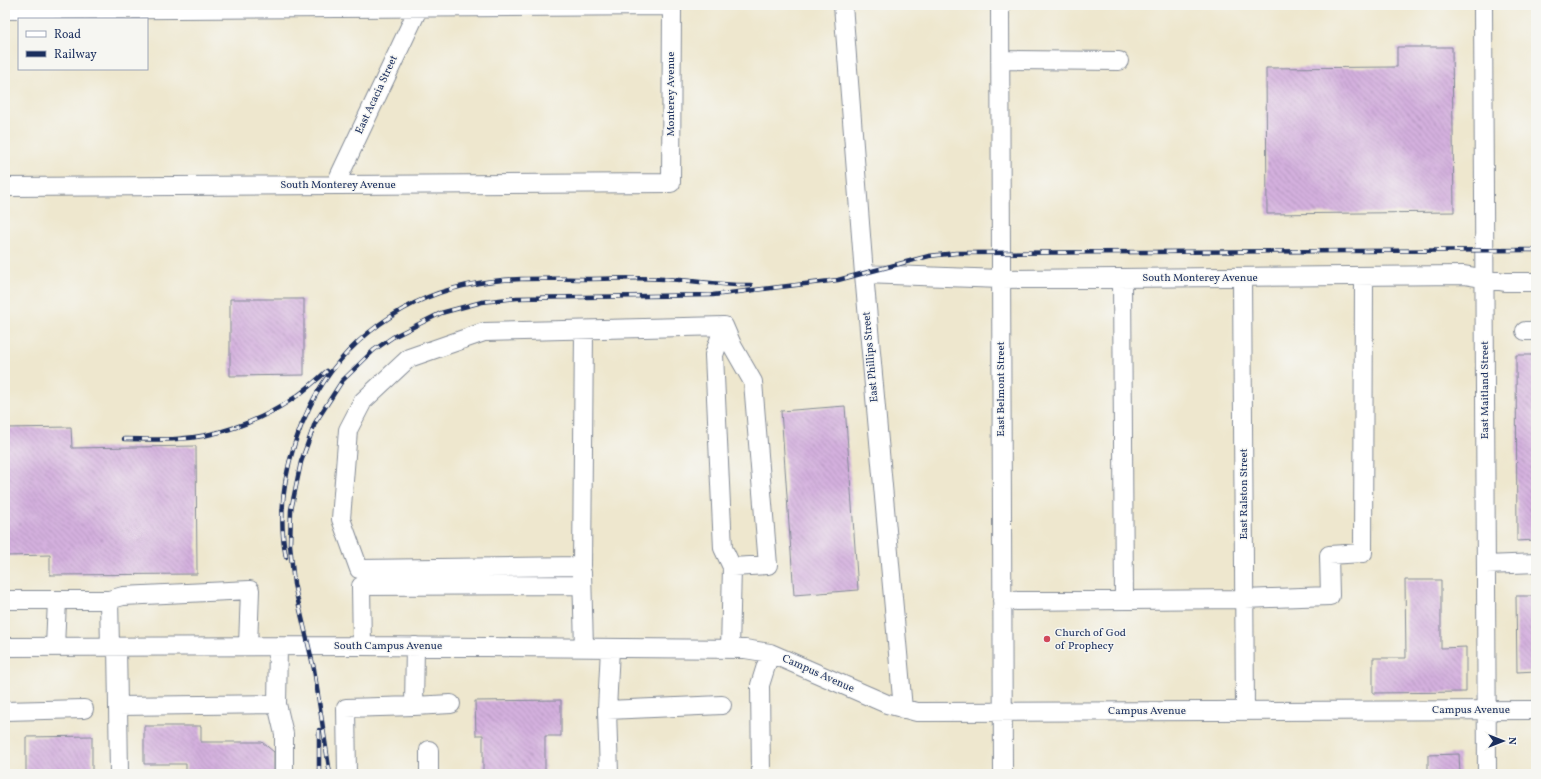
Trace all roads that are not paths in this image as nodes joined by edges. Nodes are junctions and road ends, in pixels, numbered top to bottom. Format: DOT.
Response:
graph roads {
  1 [pos="843,5"];
  2 [pos="1000,5"];
  3 [pos="1484,5"];
  4 [pos="420,6"];
  5 [pos="5,10"];
  6 [pos="1000,60"];
  7 [pos="1120,62"];
  8 [pos="671,183"];
  9 [pos="335,185"];
  10 [pos="5,187"];
  11 [pos="864,274"];
  12 [pos="1364,276"];
  13 [pos="1242,277"];
  14 [pos="1122,278"];
  15 [pos="1484,278"];
  16 [pos="1001,279"];
  17 [pos="1536,282"];
  18 [pos="724,326"];
  19 [pos="584,330"];
  20 [pos="1536,563"];
  21 [pos="1486,565"];
  22 [pos="582,566"];
  23 [pos="732,567"];
  24 [pos="360,577"];
  25 [pos="582,585"];
  26 [pos="5,600"];
  27 [pos="57,600"];
  28 [pos="109,600"];
  29 [pos="1124,600"];
  30 [pos="1244,600"];
  31 [pos="1002,601"];
  32 [pos="248,646"];
  33 [pos="278,646"];
  34 [pos="362,646"];
  35 [pos="415,646"];
  36 [pos="5,647"];
  37 [pos="55,647"];
  38 [pos="113,647"];
  39 [pos="584,648"];
  40 [pos="610,648"];
  41 [pos="730,649"];
  42 [pos="770,653"];
  43 [pos="277,704"];
  44 [pos="451,704"];
  45 [pos="722,705"];
  46 [pos="118,706"];
  47 [pos="414,706"];
  48 [pos="84,709"];
  49 [pos="903,709"];
  50 [pos="5,710"];
  51 [pos="607,710"];
  52 [pos="1487,710"];
  53 [pos="1536,710"];
  54 [pos="1245,711"];
  55 [pos="1002,712"];
  56 [pos="429,750"];
  57 [pos="119,774"];
  58 [pos="284,774"];
  59 [pos="348,774"];
  60 [pos="430,774"];
  61 [pos="608,774"];
  62 [pos="761,774"];
  63 [pos="1002,774"];
  64 [pos="1487,774"];
  1 -- 11 [label="street, East Phillips Street"];
  2 -- 6 [label="street, East Belmont Street"];
  3 -- 15 [label="street, East Maitland Street"];
  4 -- 5 [label="street"];
  4 -- 8 [label="street, Monterey Avenue"];
  4 -- 9 [label="street, East Acacia Street"];
  6 -- 7 [label="street"];
  6 -- 16 [label="street, East Belmont Street"];
  8 -- 9 [label="street, South Monterey Avenue"];
  9 -- 10 [label="street, South Monterey Avenue"];
  11 -- 16 [label="street, South Monterey Avenue"];
  11 -- 49 [label="street, East Phillips Street"];
  12 -- 13 [label="street, South Monterey Avenue"];
  12 -- 15 [label="street, South Monterey Avenue"];
  12 -- 30 [label="street"];
  13 -- 14 [label="street, South Monterey Avenue"];
  13 -- 30 [label="street, East Ralston Street"];
  14 -- 16 [label="street, South Monterey Avenue"];
  14 -- 29 [label="street"];
  15 -- 17 [label="street, South Monterey Avenue"];
  15 -- 21 [label="street, East Maitland Street"];
  16 -- 31 [label="street, East Belmont Street"];
  18 -- 19 [label="street"];
  18 -- 23 [label="street"];
  18 -- 23 [label="street"];
  19 -- 22 [label="street"];
  19 -- 24 [label="street"];
  20 -- 21 [label="street"];
  21 -- 52 [label="street, East Maitland Street"];
  22 -- 24 [label="street"];
  22 -- 25 [label="street"];
  23 -- 41 [label="street"];
  24 -- 25 [label="street"];
  24 -- 34 [label="street"];
  25 -- 39 [label="street"];
  26 -- 27 [label="street"];
  27 -- 28 [label="street"];
  27 -- 37 [label="street"];
  28 -- 32 [label="street"];
  28 -- 38 [label="street"];
  29 -- 30 [label="street"];
  29 -- 31 [label="street"];
  30 -- 54 [label="street, East Ralston Street"];
  31 -- 55 [label="street, East Belmont Street"];
  32 -- 33 [label="street, South Campus Avenue"];
  32 -- 38 [label="street, South Campus Avenue"];
  33 -- 34 [label="street, South Campus Avenue"];
  33 -- 43 [label="street"];
  34 -- 35 [label="street, South Campus Avenue"];
  35 -- 39 [label="street, South Campus Avenue"];
  35 -- 47 [label="street"];
  36 -- 37 [label="street, South Campus Avenue"];
  37 -- 38 [label="street, South Campus Avenue"];
  38 -- 46 [label="street"];
  39 -- 40 [label="street, South Campus Avenue"];
  40 -- 41 [label="street, South Campus Avenue"];
  40 -- 51 [label="street"];
  41 -- 42 [label="street, South Campus Avenue"];
  42 -- 49 [label="street, Campus Avenue"];
  42 -- 62 [label="street"];
  43 -- 46 [label="street"];
  43 -- 58 [label="street"];
  44 -- 47 [label="street"];
  45 -- 51 [label="street"];
  46 -- 57 [label="street"];
  47 -- 59 [label="street"];
  48 -- 50 [label="street"];
  49 -- 55 [label="street, Campus Avenue"];
  51 -- 61 [label="street"];
  52 -- 53 [label="street, Campus Avenue"];
  52 -- 54 [label="street, Campus Avenue"];
  52 -- 64 [label="street, East Maitland Street"];
  54 -- 55 [label="street, Campus Avenue"];
  55 -- 63 [label="street, East Belmont Street"];
  56 -- 60 [label="street"];
}
